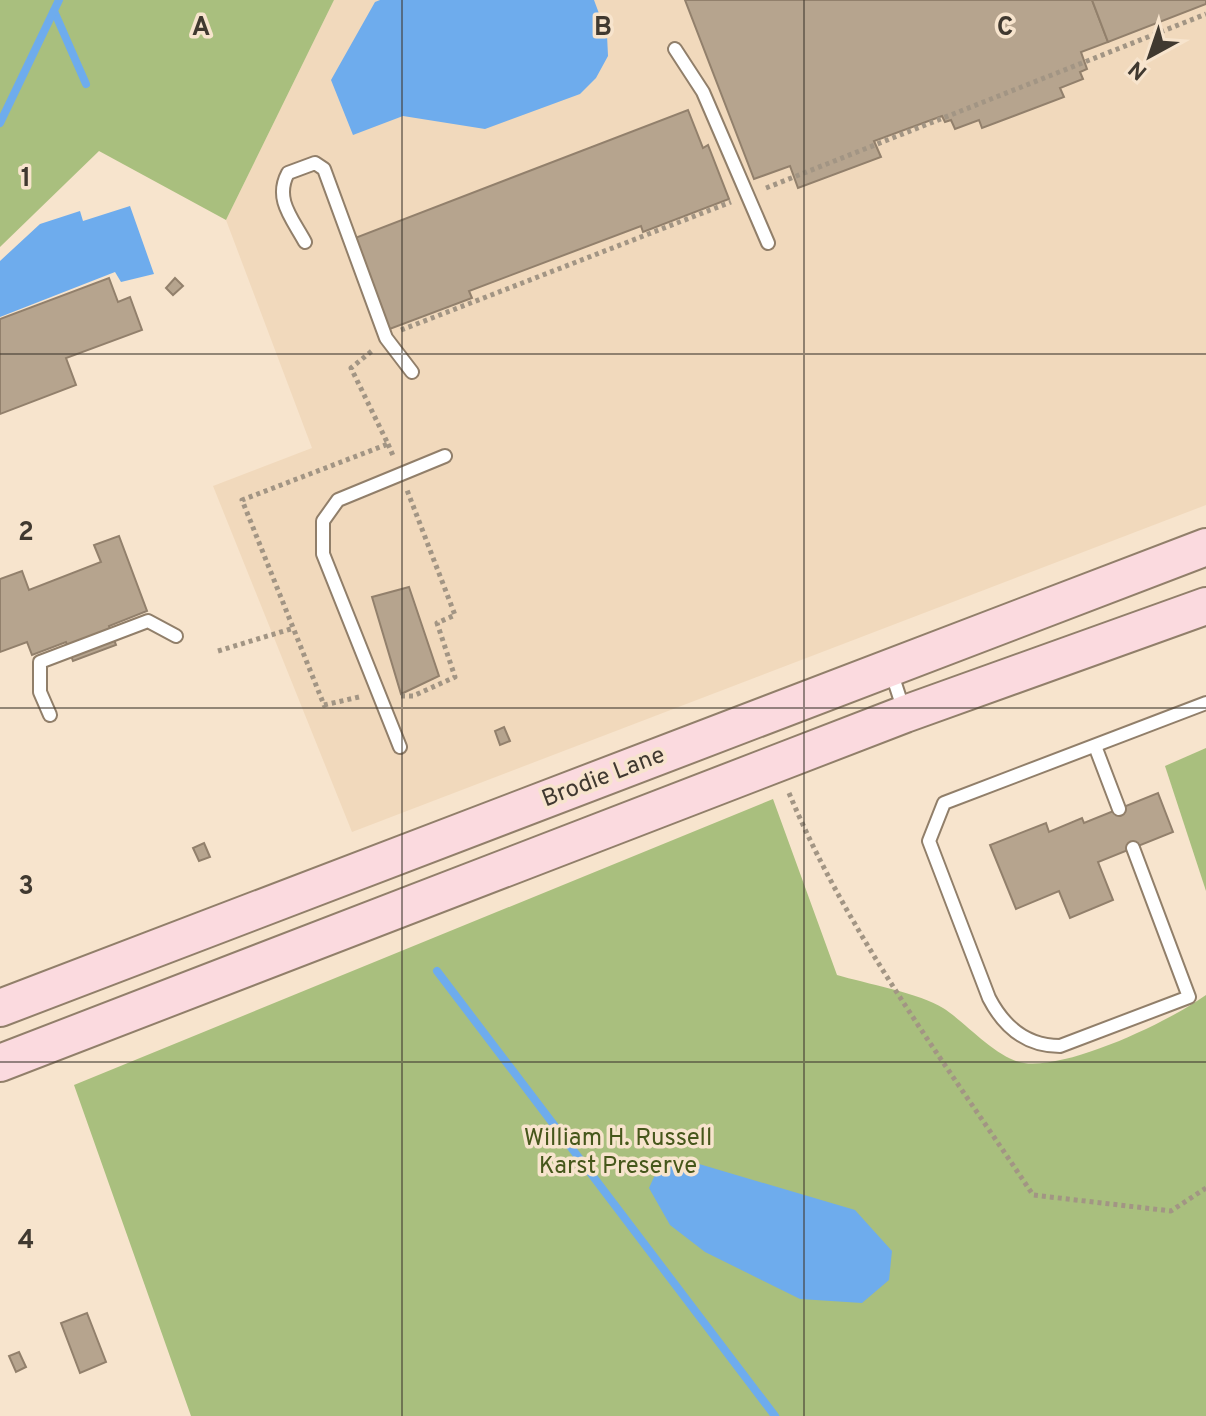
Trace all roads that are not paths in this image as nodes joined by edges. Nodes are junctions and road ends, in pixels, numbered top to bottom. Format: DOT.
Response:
graph roads {
  1 [pos="675,49"];
  2 [pos="305,242"];
  3 [pos="768,243"];
  4 [pos="412,372"];
  5 [pos="445,456"];
  6 [pos="1206,547"];
  7 [pos="1206,606"];
  8 [pos="176,636"];
  9 [pos="891,670"];
  10 [pos="1206,703"];
  11 [pos="905,714"];
  12 [pos="50,715"];
  13 [pos="1095,746"];
  14 [pos="400,747"];
  15 [pos="1119,809"];
  16 [pos="1133,848"];
  17 [pos="0,1008"];
  18 [pos="0,1063"];
  1 -- 3 [label="lane"];
  2 -- 4 [label="lane"];
  5 -- 14 [label="lane"];
  6 -- 9 [label="main road, Brodie Lane"];
  7 -- 11 [label="main road, Brodie Lane"];
  8 -- 12 [label="lane"];
  9 -- 11 [label="lane"];
  9 -- 17 [label="main road, Brodie Lane"];
  10 -- 13 [label="lane"];
  11 -- 18 [label="main road, Brodie Lane"];
  13 -- 15 [label="lane"];
  13 -- 16 [label="lane"];
}
